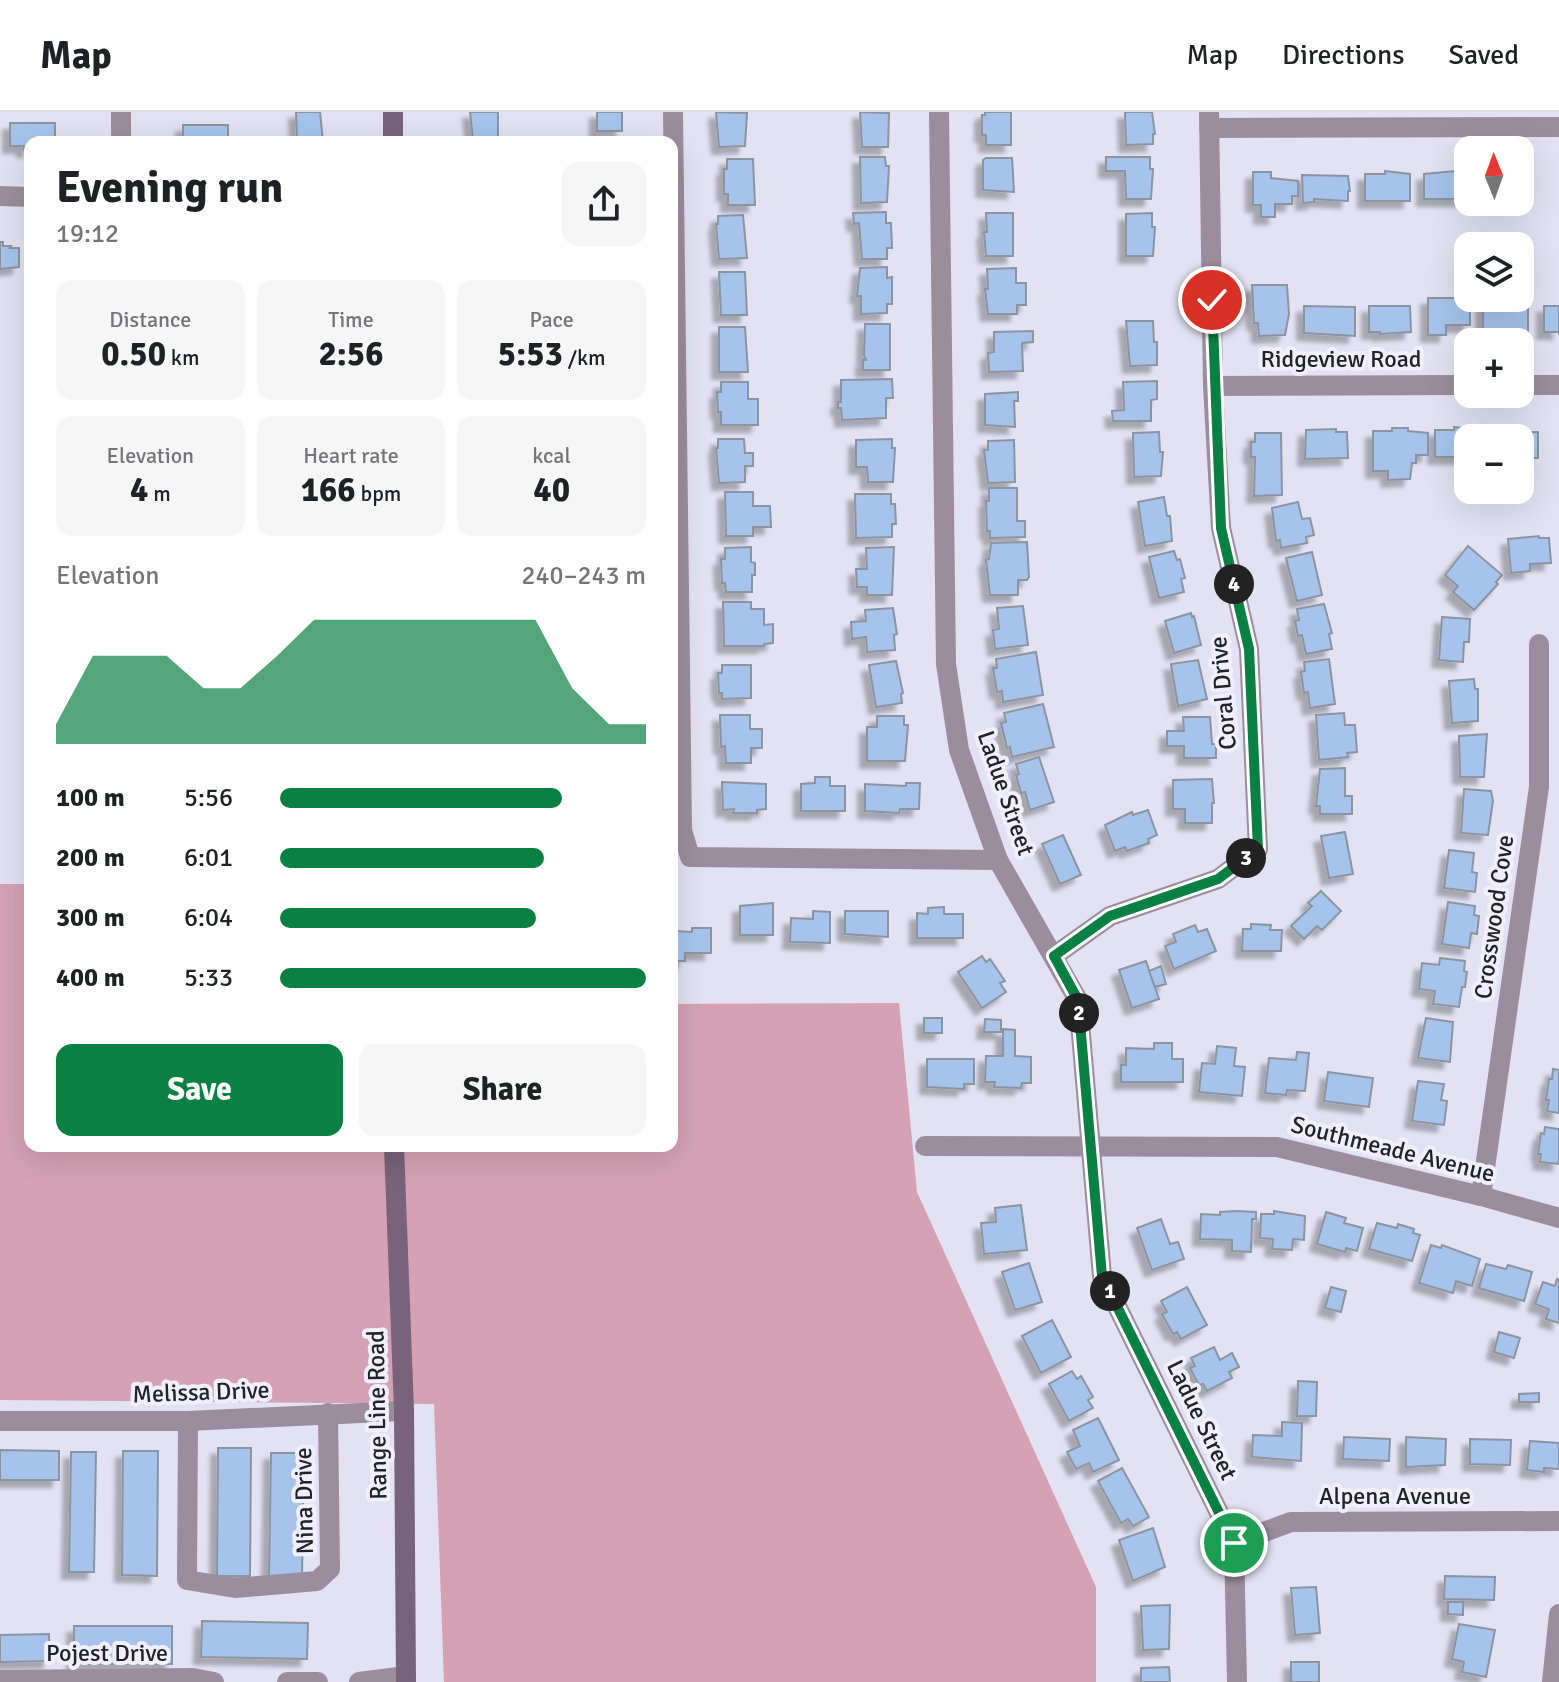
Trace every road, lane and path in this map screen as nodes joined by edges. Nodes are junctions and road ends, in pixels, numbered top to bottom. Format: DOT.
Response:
graph roads {
  1 [pos="121,112"];
  2 [pos="393,112"];
  3 [pos="673,112"];
  4 [pos="939,112"];
  5 [pos="1209,120"];
  6 [pos="1559,127"];
  7 [pos="121,136"];
  8 [pos="393,136"];
  9 [pos="673,136"];
  10 [pos="0,196"];
  11 [pos="24,197"];
  12 [pos="1454,385"];
  13 [pos="1534,385"];
  14 [pos="1559,385"];
  15 [pos="1213,386"];
  16 [pos="678,511"];
  17 [pos="1539,644"];
  18 [pos="998,860"];
  19 [pos="1054,956"];
  20 [pos="925,1146"];
  21 [pos="1092,1148"];
  22 [pos="394,1152"];
  23 [pos="1481,1196"];
  24 [pos="1559,1218"];
  25 [pos="404,1411"];
  26 [pos="328,1413"];
  27 [pos="0,1421"];
  28 [pos="188,1421"];
  29 [pos="1559,1521"];
  30 [pos="1234,1543"];
  31 [pos="1559,1614"];
  32 [pos="406,1679"];
  33 [pos="0,1680"];
  34 [pos="214,1682"];
  35 [pos="287,1682"];
  36 [pos="318,1682"];
  37 [pos="359,1682"];
  38 [pos="1237,1682"];
  39 [pos="1552,1682"];
  1 -- 7 [label="street"];
  2 -- 8 [label="main road"];
  3 -- 9 [label="street"];
  4 -- 18 [label="street, Ladue Street"];
  5 -- 6 [label="street"];
  5 -- 15 [label="street, Coral Drive"];
  10 -- 11 [label="street"];
  12 -- 15 [label="street, Ridgeview Road"];
  13 -- 14 [label="street"];
  15 -- 19 [label="street, Coral Drive"];
  16 -- 18 [label="street"];
  17 -- 23 [label="street, Crosswood Cove"];
  18 -- 19 [label="street, Ladue Street"];
  19 -- 21 [label="street, Ladue Street"];
  20 -- 21 [label="street, Southmeade Avenue"];
  21 -- 23 [label="street, Southmeade Avenue"];
  21 -- 30 [label="street, Ladue Street"];
  22 -- 25 [label="main road, Range Line Road"];
  23 -- 24 [label="street, Southmeade Avenue"];
  25 -- 26 [label="street, Melissa Drive"];
  25 -- 32 [label="main road, Range Line Road"];
  26 -- 28 [label="street, Melissa Drive"];
  26 -- 28 [label="street, Nina Drive"];
  27 -- 28 [label="street, Melissa Drive"];
  29 -- 30 [label="street, Alpena Avenue"];
  30 -- 38 [label="street, Ladue Street"];
  31 -- 39 [label="street"];
  32 -- 37 [label="street"];
  33 -- 34 [label="street, Pojest Drive"];
  35 -- 36 [label="street"];
}
